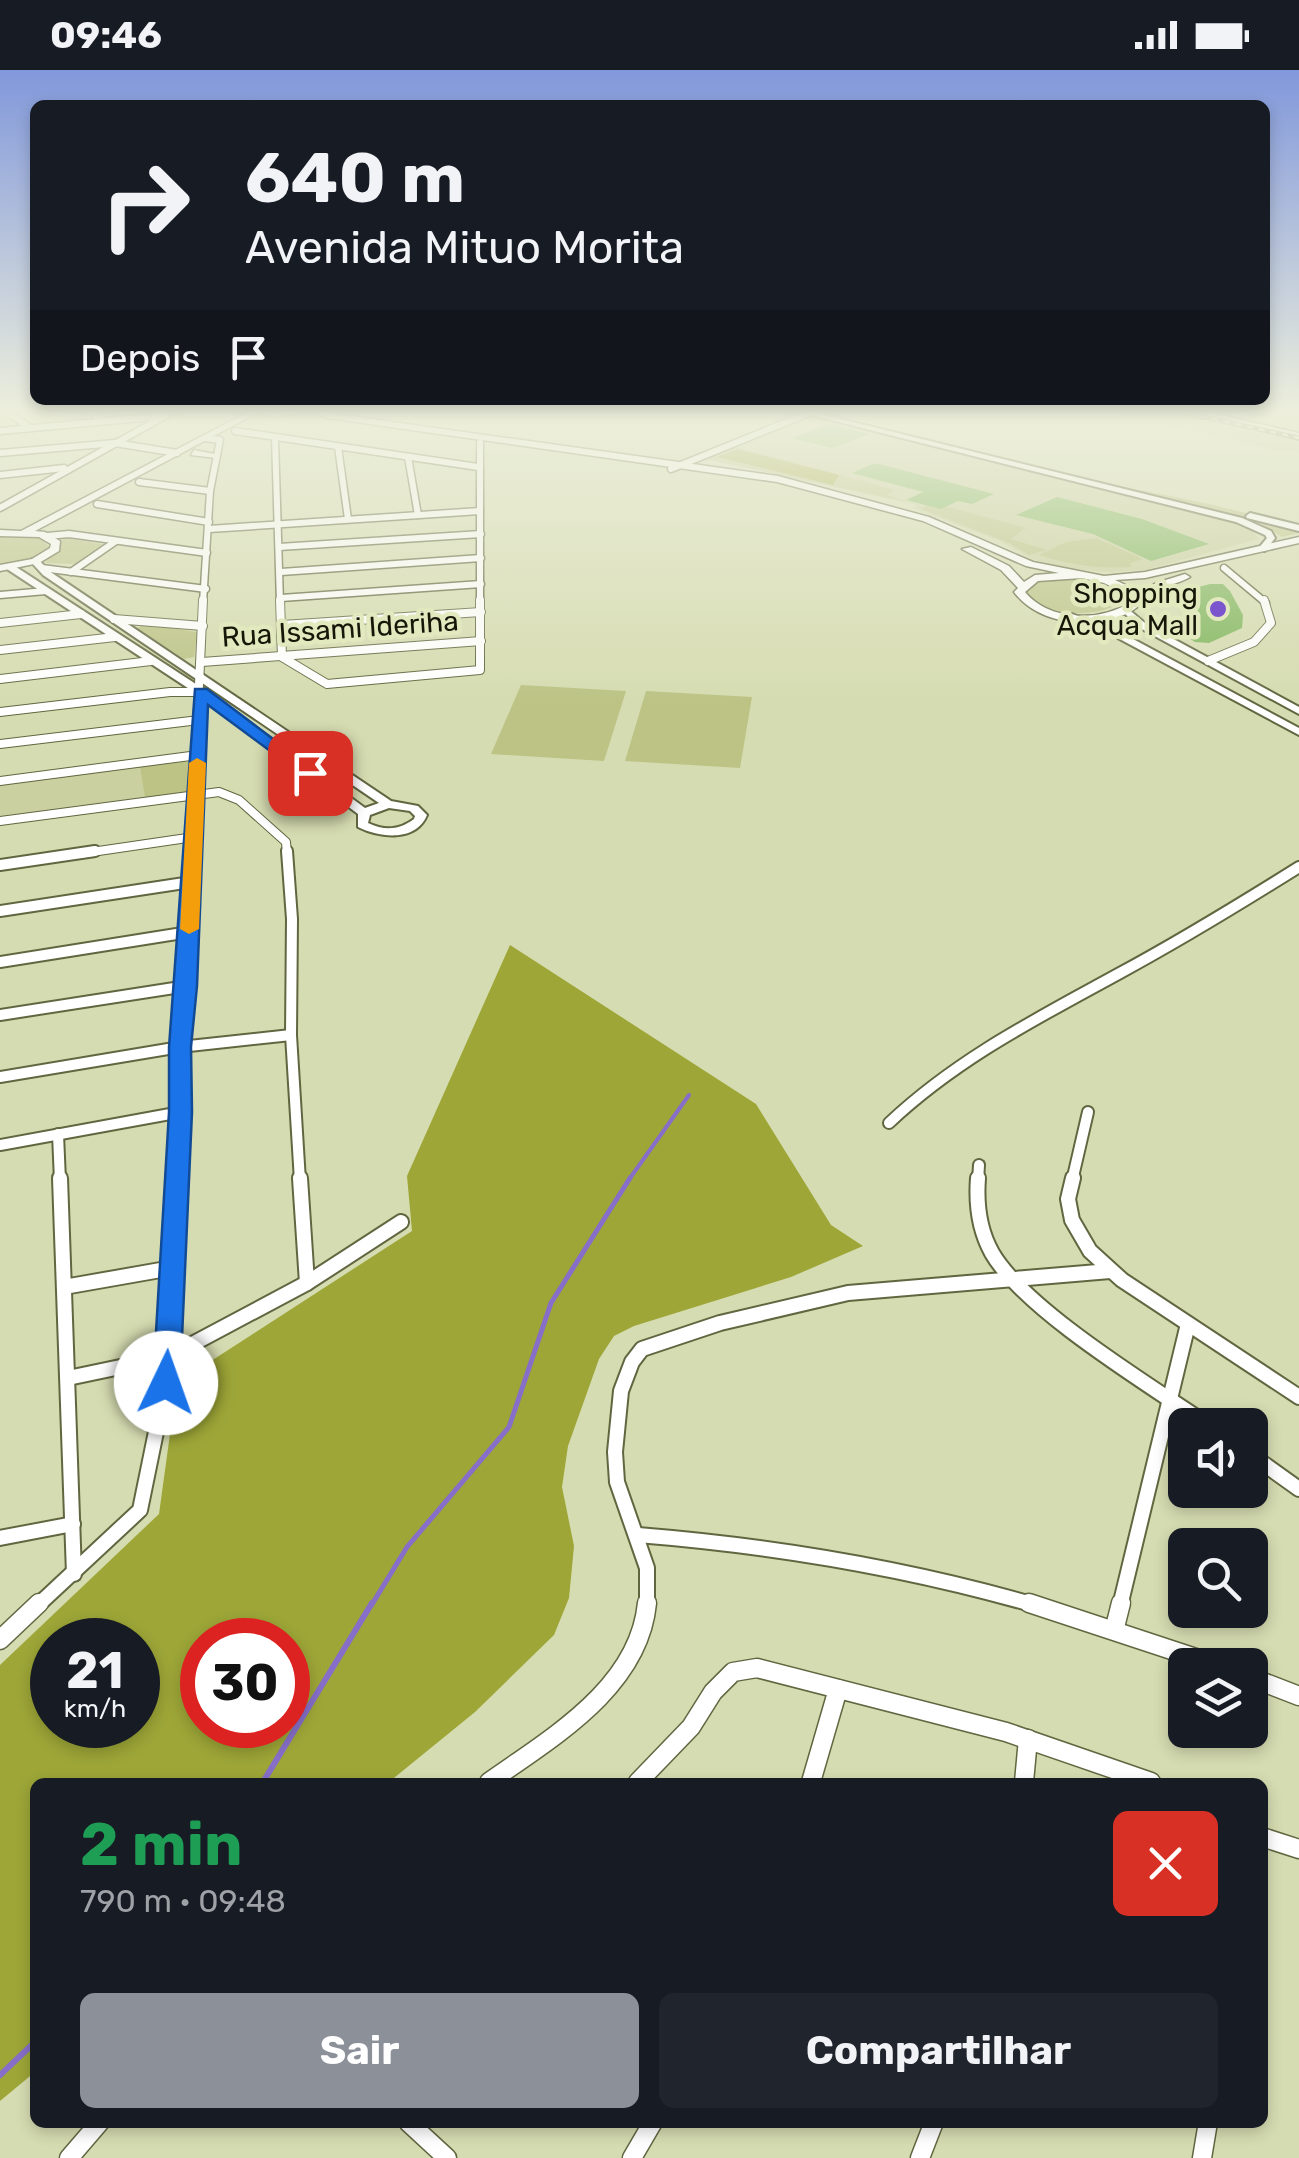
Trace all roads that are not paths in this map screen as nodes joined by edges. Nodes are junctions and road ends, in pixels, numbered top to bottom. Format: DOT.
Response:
graph roads {
  1 [pos="76,505"];
  2 [pos="95,505"];
  3 [pos="104,505"];
  4 [pos="210,505"];
  5 [pos="277,505"];
  6 [pos="346,505"];
  7 [pos="416,505"];
  8 [pos="480,505"];
  9 [pos="847,505"];
  10 [pos="878,505"];
  11 [pos="1182,505"];
  12 [pos="1205,505"];
  13 [pos="480,511"];
  14 [pos="418,515"];
  15 [pos="348,519"];
  16 [pos="278,524"];
  17 [pos="209,526"];
  18 [pos="1299,528"];
  19 [pos="25,532"];
  20 [pos="0,533"];
  21 [pos="480,534"];
  22 [pos="44,535"];
  23 [pos="1299,540"];
  24 [pos="116,541"];
  25 [pos="278,547"];
  26 [pos="1262,549"];
  27 [pos="1299,551"];
  28 [pos="208,553"];
  29 [pos="481,558"];
  30 [pos="38,565"];
  31 [pos="5,568"];
  32 [pos="1224,568"];
  33 [pos="71,572"];
  34 [pos="281,572"];
  35 [pos="1081,575"];
  36 [pos="1098,578"];
  37 [pos="481,584"];
  38 [pos="1022,586"];
  39 [pos="206,589"];
  40 [pos="46,590"];
  41 [pos="0,595"];
  42 [pos="280,598"];
  43 [pos="1136,600"];
  44 [pos="1126,611"];
  45 [pos="481,612"];
  46 [pos="81,614"];
  47 [pos="1072,617"];
  48 [pos="114,619"];
  49 [pos="0,623"];
  50 [pos="282,625"];
  51 [pos="203,626"];
  52 [pos="115,636"];
  53 [pos="481,642"];
  54 [pos="0,650"];
  55 [pos="282,657"];
  56 [pos="152,661"];
  57 [pos="1208,661"];
  58 [pos="201,668"];
  59 [pos="0,679"];
  60 [pos="201,692"];
  61 [pos="1299,711"];
  62 [pos="0,712"];
  63 [pos="200,720"];
  64 [pos="1299,732"];
  65 [pos="0,744"];
  66 [pos="198,756"];
  67 [pos="0,781"];
  68 [pos="196,794"];
  69 [pos="388,804"];
  70 [pos="364,813"];
  71 [pos="0,820"];
  72 [pos="194,838"];
  73 [pos="0,866"];
  74 [pos="1299,868"];
  75 [pos="192,882"];
  76 [pos="0,911"];
  77 [pos="189,932"];
  78 [pos="0,962"];
  79 [pos="187,986"];
  80 [pos="0,1015"];
  81 [pos="290,1035"];
  82 [pos="180,1047"];
  83 [pos="0,1077"];
  84 [pos="180,1112"];
  85 [pos="1088,1112"];
  86 [pos="890,1122"];
  87 [pos="58,1134"];
  88 [pos="0,1145"];
  89 [pos="978,1165"];
  90 [pos="401,1222"];
  91 [pos="172,1268"];
  92 [pos="1110,1271"];
  93 [pos="1008,1280"];
  94 [pos="307,1283"];
  95 [pos="64,1288"];
  96 [pos="1188,1324"];
  97 [pos="168,1358"];
  98 [pos="68,1378"];
  99 [pos="1168,1397"];
  100 [pos="1299,1397"];
  101 [pos="1184,1408"];
  102 [pos="1268,1467"];
  103 [pos="1299,1489"];
  104 [pos="74,1524"];
  105 [pos="638,1535"];
  106 [pos="0,1538"];
  107 [pos="74,1574"];
  108 [pos="1115,1627"];
  109 [pos="0,1640"];
  110 [pos="1171,1648"];
  111 [pos="1268,1685"];
  112 [pos="838,1689"];
  113 [pos="1299,1696"];
  114 [pos="1028,1739"];
  115 [pos="495,1778"];
  116 [pos="642,1778"];
  117 [pos="812,1778"];
  118 [pos="1024,1778"];
  119 [pos="1140,1778"];
  120 [pos="1268,1839"];
  121 [pos="1299,1849"];
  122 [pos="95,2128"];
  123 [pos="414,2128"];
  124 [pos="650,2128"];
  125 [pos="932,2128"];
  126 [pos="1207,2128"];
  127 [pos="73,2157"];
  128 [pos="447,2158"];
  129 [pos="632,2158"];
  130 [pos="920,2158"];
  131 [pos="1202,2158"];
  1 -- 19 [label="main road"];
  2 -- 22 [label="main road"];
  3 -- 17 [label="street"];
  4 -- 17 [label="street"];
  5 -- 16 [label="street"];
  6 -- 15 [label="street"];
  7 -- 14 [label="street"];
  8 -- 13 [label="street"];
  9 -- 38 [label="main road"];
  10 -- 35 [label="main road"];
  11 -- 26 [label="street"];
  12 -- 18 [label="street"];
  13 -- 14 [label="street"];
  13 -- 21 [label="street"];
  14 -- 15 [label="street"];
  15 -- 16 [label="street"];
  16 -- 17 [label="street"];
  16 -- 25 [label="street"];
  17 -- 28 [label="street"];
  19 -- 20 [label="main road"];
  19 -- 22 [label="main road"];
  21 -- 25 [label="street"];
  21 -- 29 [label="street"];
  22 -- 24 [label="street"];
  22 -- 30 [label="main road"];
  23 -- 26 [label="main road"];
  24 -- 28 [label="street"];
  24 -- 33 [label="street"];
  25 -- 34 [label="street"];
  26 -- 36 [label="main road"];
  27 -- 32 [label="main road"];
  28 -- 39 [label="street"];
  29 -- 34 [label="street"];
  29 -- 37 [label="street"];
  30 -- 31 [label="main road"];
  30 -- 33 [label="street"];
  30 -- 48 [label="street"];
  31 -- 40 [label="street"];
  32 -- 43 [label="main road"];
  32 -- 57 [label="street"];
  33 -- 39 [label="street"];
  34 -- 42 [label="street"];
  35 -- 36 [label="main road"];
  35 -- 38 [label="main road"];
  36 -- 43 [label="main road"];
  37 -- 42 [label="street"];
  37 -- 45 [label="street"];
  38 -- 47 [label="main road"];
  39 -- 51 [label="street"];
  40 -- 41 [label="street"];
  40 -- 46 [label="street"];
  42 -- 50 [label="street"];
  43 -- 44 [label="main road"];
  44 -- 47 [label="main road"];
  44 -- 57 [label="street"];
  45 -- 50 [label="street"];
  45 -- 53 [label="street"];
  46 -- 49 [label="street"];
  46 -- 52 [label="street"];
  47 -- 64 [label="street"];
  48 -- 51 [label="street"];
  48 -- 58 [label="street"];
  50 -- 55 [label="street"];
  51 -- 58 [label="street"];
  52 -- 54 [label="street"];
  52 -- 56 [label="street"];
  53 -- 55 [label="street, Rua Issami Ideriha"];
  53 -- 55 [label="street"];
  55 -- 58 [label="street, Rua Issami Ideriha"];
  56 -- 59 [label="street"];
  56 -- 60 [label="street"];
  57 -- 61 [label="street"];
  58 -- 60 [label="street"];
  58 -- 69 [label="street"];
  60 -- 62 [label="street"];
  60 -- 63 [label="street"];
  60 -- 70 [label="street"];
  63 -- 65 [label="street"];
  63 -- 66 [label="street"];
  66 -- 67 [label="street"];
  66 -- 68 [label="street"];
  68 -- 71 [label="street"];
  68 -- 72 [label="street"];
  68 -- 81 [label="street"];
  69 -- 70 [label="street"];
  69 -- 70 [label="street"];
  72 -- 73 [label="street"];
  72 -- 75 [label="street"];
  74 -- 86 [label="street"];
  75 -- 76 [label="street"];
  75 -- 77 [label="street"];
  77 -- 78 [label="street"];
  77 -- 79 [label="street"];
  79 -- 80 [label="street"];
  79 -- 82 [label="street"];
  81 -- 82 [label="street"];
  81 -- 94 [label="street"];
  82 -- 83 [label="street"];
  82 -- 84 [label="street"];
  84 -- 87 [label="street"];
  84 -- 91 [label="street"];
  85 -- 92 [label="street"];
  87 -- 88 [label="street"];
  87 -- 95 [label="street"];
  89 -- 93 [label="street"];
  90 -- 94 [label="street"];
  91 -- 95 [label="street"];
  91 -- 97 [label="street"];
  92 -- 93 [label="street"];
  92 -- 96 [label="street"];
  93 -- 99 [label="street"];
  93 -- 105 [label="street"];
  94 -- 97 [label="street"];
  95 -- 98 [label="street"];
  96 -- 99 [label="street"];
  96 -- 100 [label="street"];
  97 -- 98 [label="street"];
  97 -- 107 [label="street"];
  98 -- 104 [label="street"];
  99 -- 101 [label="street"];
  99 -- 108 [label="street"];
  102 -- 103 [label="street"];
  104 -- 106 [label="street"];
  104 -- 107 [label="street"];
  105 -- 108 [label="street"];
  105 -- 115 [label="street"];
  107 -- 109 [label="street"];
  108 -- 110 [label="street"];
  111 -- 113 [label="street"];
  112 -- 114 [label="street"];
  112 -- 116 [label="street"];
  112 -- 117 [label="street"];
  114 -- 118 [label="street"];
  114 -- 119 [label="street"];
  120 -- 121 [label="street"];
  122 -- 127 [label="street"];
  123 -- 128 [label="street"];
  124 -- 129 [label="street"];
  125 -- 130 [label="street"];
  126 -- 131 [label="street"];
}
